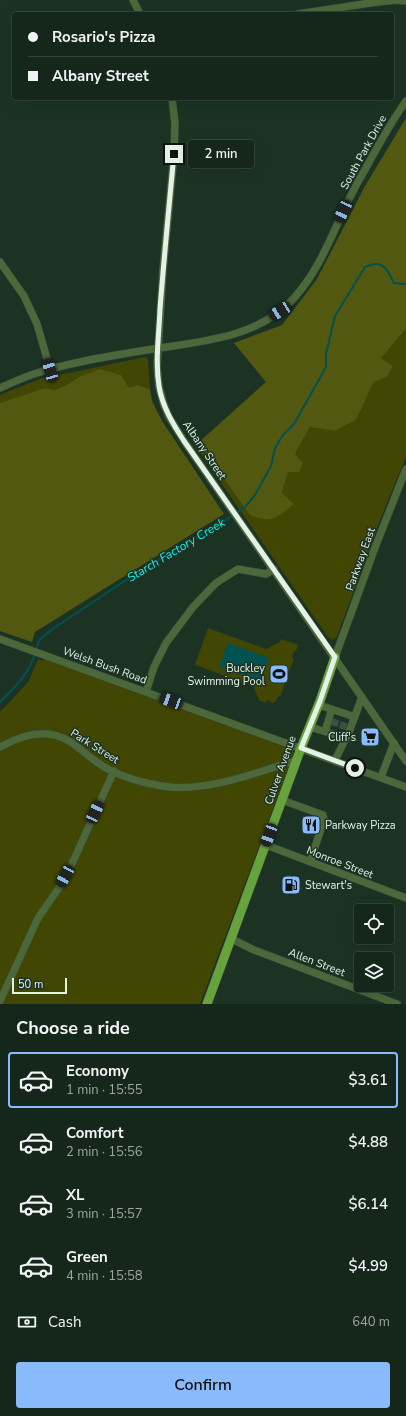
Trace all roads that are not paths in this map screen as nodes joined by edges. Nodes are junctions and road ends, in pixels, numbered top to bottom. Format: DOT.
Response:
graph roads {
  1 [pos="133,0"];
  2 [pos="406,1"];
  3 [pos="139,12"];
  4 [pos="311,12"];
  5 [pos="172,100"];
  6 [pos="406,101"];
  7 [pos="0,262"];
  8 [pos="158,349"];
  9 [pos="50,370"];
  10 [pos="0,388"];
  11 [pos="406,469"];
  12 [pos="274,569"];
  13 [pos="0,639"];
  14 [pos="335,657"];
  15 [pos="146,692"];
  16 [pos="362,697"];
  17 [pos="319,705"];
  18 [pos="340,715"];
  19 [pos="355,717"];
  20 [pos="310,727"];
  21 [pos="336,732"];
  22 [pos="394,743"];
  23 [pos="0,747"];
  24 [pos="301,748"];
  25 [pos="297,760"];
  26 [pos="335,760"];
  27 [pos="406,761"];
  28 [pos="114,771"];
  29 [pos="381,777"];
  30 [pos="406,787"];
  31 [pos="282,800"];
  32 [pos="266,845"];
  33 [pos="310,862"];
  34 [pos="406,898"];
  35 [pos="230,938"];
  36 [pos="0,1000"];
  37 [pos="206,1004"];
  38 [pos="397,1004"];
  1 -- 3 [label="street"];
  2 -- 4 [label="street"];
  5 -- 8 [label="street, Albany Street"];
  6 -- 8 [label="street, South Park Drive"];
  7 -- 9 [label="street"];
  8 -- 9 [label="street, South Park Drive"];
  8 -- 12 [label="street, Albany Street"];
  9 -- 10 [label="street, South Park Drive"];
  11 -- 14 [label="street, Parkway East"];
  12 -- 14 [label="street, Albany Street"];
  12 -- 15 [label="street"];
  13 -- 15 [label="street, Welsh Bush Road"];
  14 -- 16 [label="street, Albany Street"];
  14 -- 17 [label="main road, Culver Avenue"];
  15 -- 24 [label="street, Welsh Bush Road"];
  16 -- 19 [label="street"];
  16 -- 22 [label="street, Albany Street"];
  17 -- 18 [label="street"];
  17 -- 20 [label="main road, Culver Avenue"];
  18 -- 19 [label="street"];
  18 -- 21 [label="street"];
  19 -- 21 [label="street"];
  20 -- 21 [label="street"];
  20 -- 24 [label="main road, Culver Avenue"];
  21 -- 26 [label="street"];
  22 -- 27 [label="street, Albany Street"];
  22 -- 29 [label="street"];
  23 -- 28 [label="street, Park Street"];
  24 -- 25 [label="main road, Culver Avenue"];
  24 -- 26 [label="street, Welsh Bush Road"];
  25 -- 28 [label="street, Park Street"];
  25 -- 31 [label="main road, Culver Avenue"];
  26 -- 29 [label="street, Welsh Bush Road"];
  28 -- 36 [label="street"];
  29 -- 30 [label="street, Welsh Bush Road"];
  31 -- 32 [label="main road, Culver Avenue"];
  31 -- 33 [label="street"];
  32 -- 33 [label="street, Monroe Street"];
  32 -- 35 [label="main road, Culver Avenue"];
  33 -- 34 [label="street, Monroe Street"];
  35 -- 37 [label="main road, Culver Avenue"];
  35 -- 38 [label="street, Allen Street"];
}
